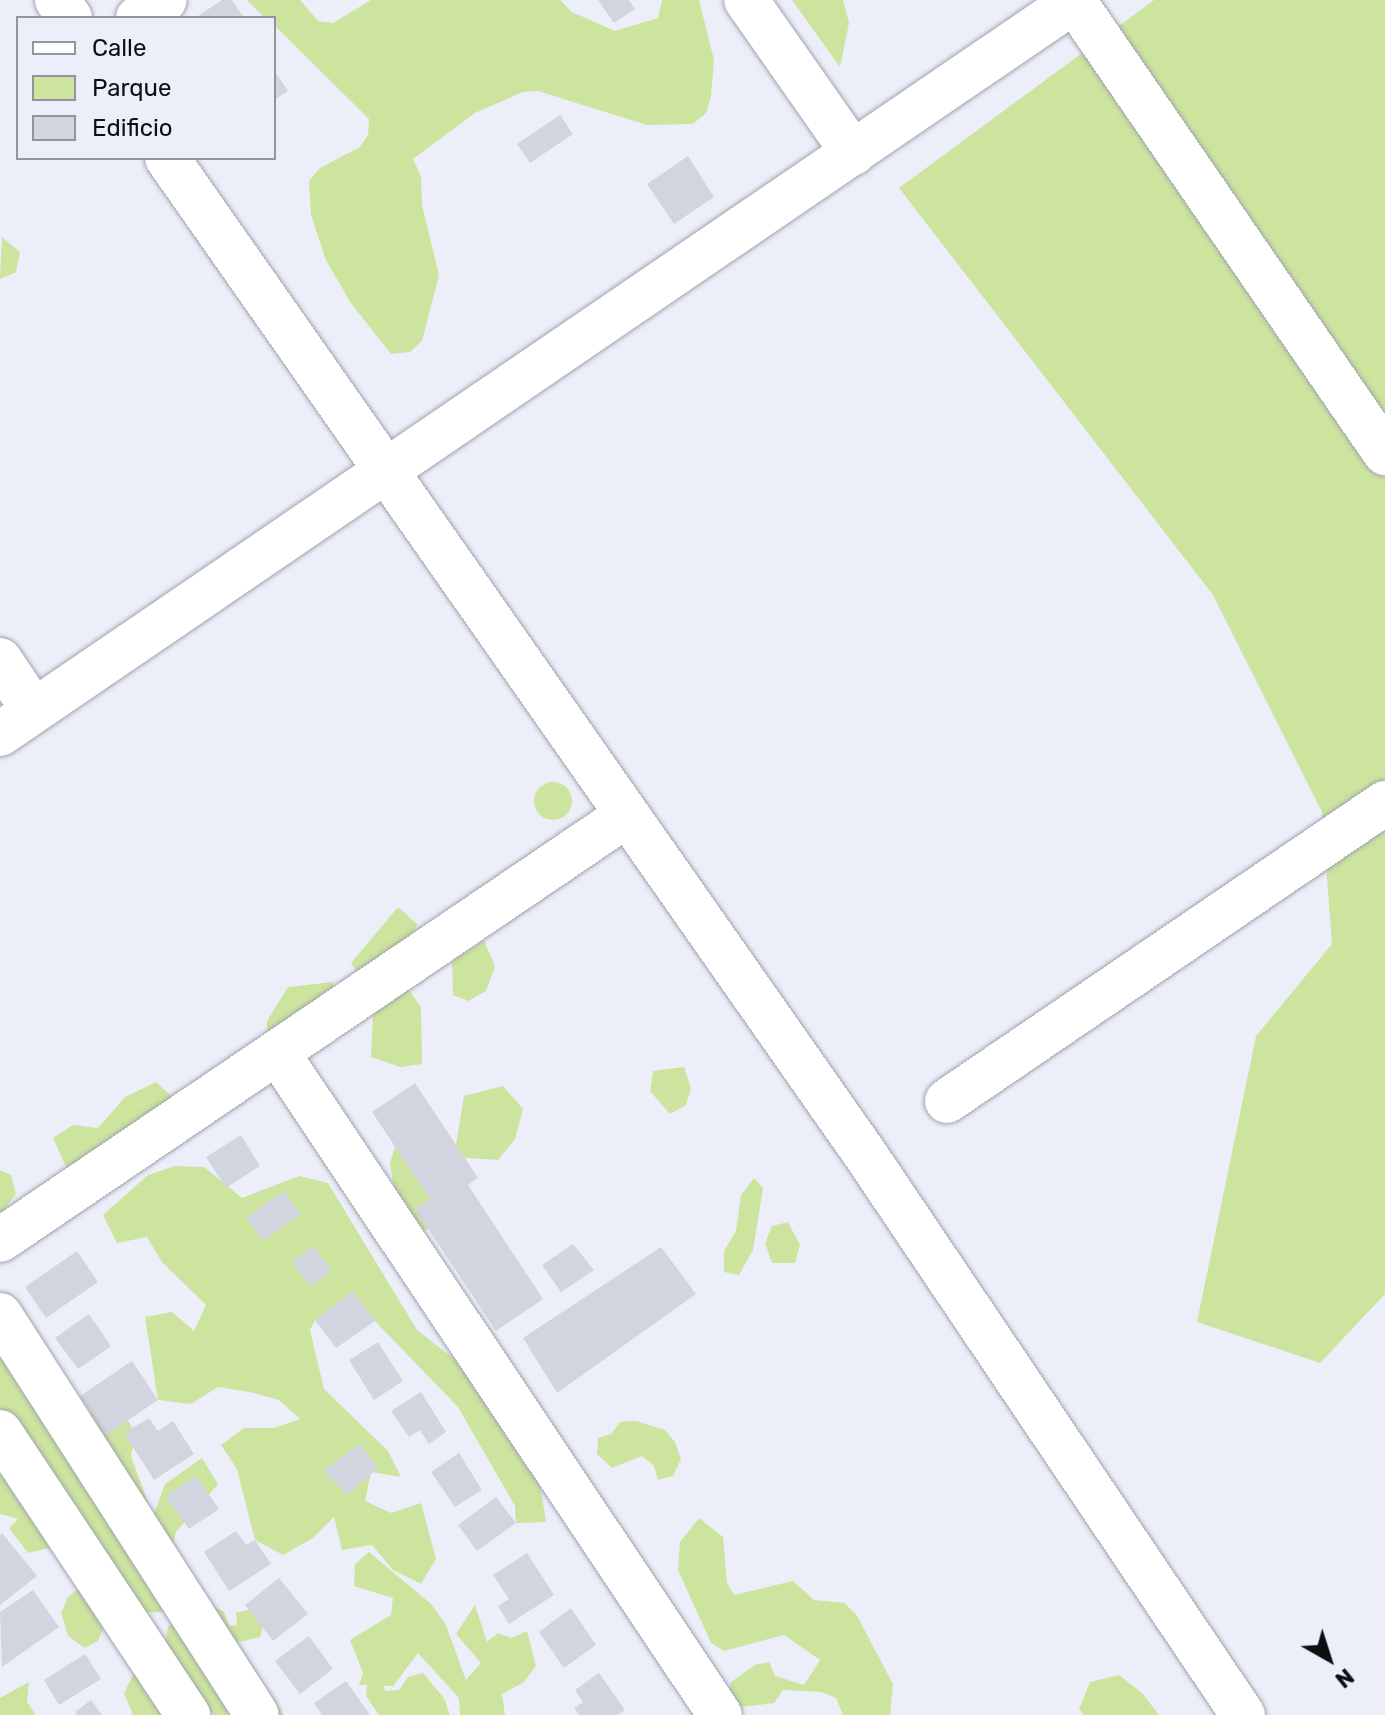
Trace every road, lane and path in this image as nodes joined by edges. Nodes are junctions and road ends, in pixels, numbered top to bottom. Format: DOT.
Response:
graph roads {
  1 [pos="165,0"];
  2 [pos="746,0"];
  3 [pos="1075,1"];
  4 [pos="141,16"];
  5 [pos="853,153"];
  6 [pos="168,160"];
  7 [pos="1385,453"];
  8 [pos="383,474"];
  9 [pos="0,660"];
  10 [pos="17,722"];
  11 [pos="1385,803"];
  12 [pos="627,815"];
  13 [pos="277,1052"];
  14 [pos="947,1101"];
  15 [pos="0,1240"];
  16 [pos="0,1315"];
  17 [pos="0,1432"];
  18 [pos="188,1715"];
  19 [pos="257,1715"];
  20 [pos="720,1715"];
  21 [pos="1243,1715"];
  1 -- 4 [label="street"];
  2 -- 5 [label="street"];
  3 -- 5 [label="street"];
  3 -- 7 [label="street"];
  5 -- 8 [label="street"];
  6 -- 8 [label="street"];
  8 -- 10 [label="street"];
  8 -- 12 [label="street"];
  9 -- 10 [label="street"];
  11 -- 14 [label="street"];
  12 -- 13 [label="street"];
  12 -- 21 [label="street"];
  13 -- 15 [label="street"];
  13 -- 20 [label="street"];
  16 -- 19 [label="street"];
  17 -- 18 [label="street"];
}
